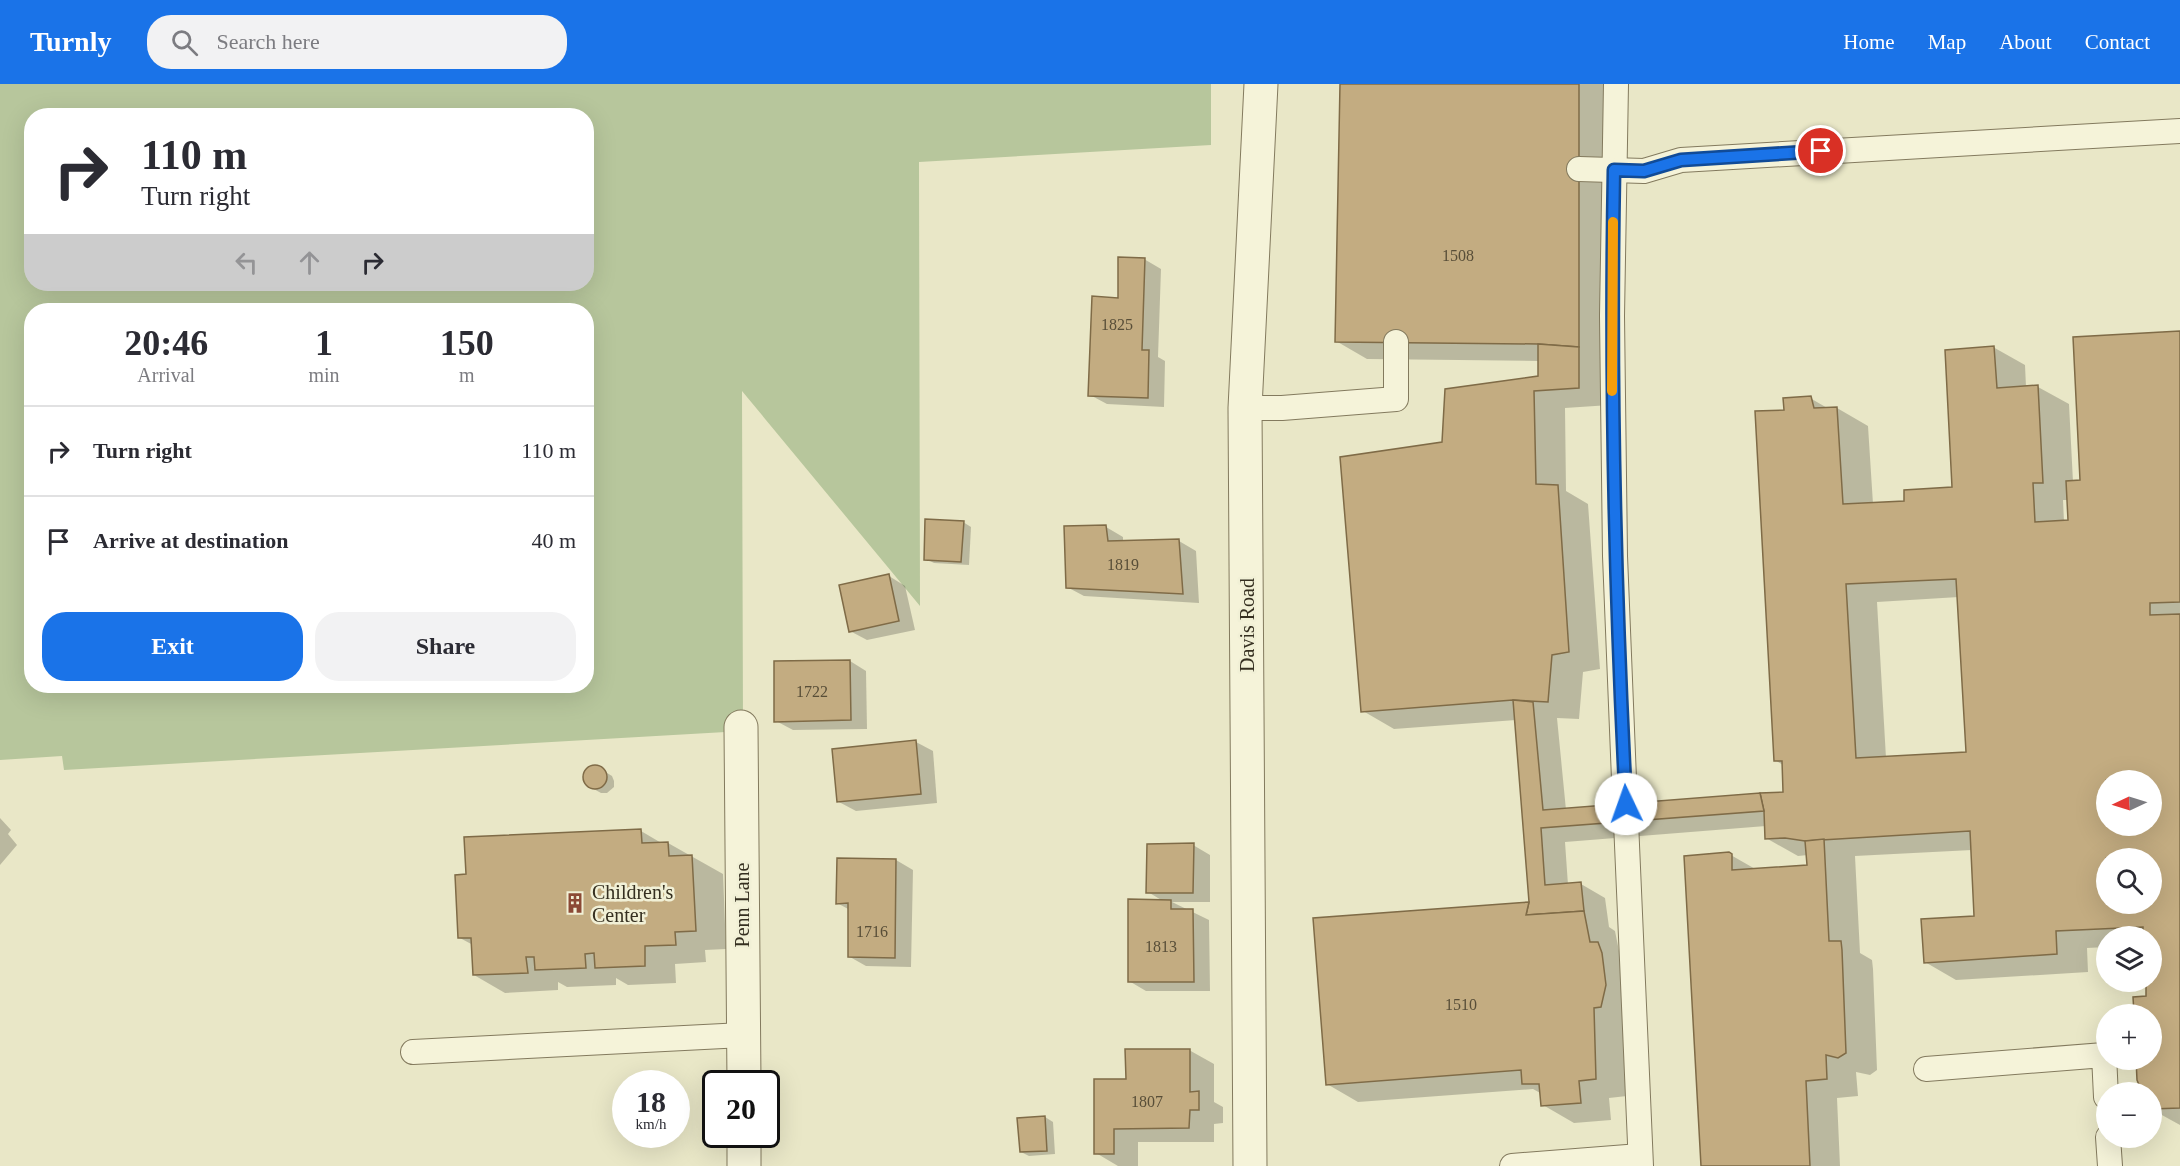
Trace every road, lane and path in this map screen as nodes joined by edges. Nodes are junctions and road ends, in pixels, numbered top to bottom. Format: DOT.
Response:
graph roads {
  1 [pos="1261,84"];
  2 [pos="1616,84"];
  3 [pos="2180,131"];
  4 [pos="1579,169"];
  5 [pos="1614,170"];
  6 [pos="1396,342"];
  7 [pos="1245,408"];
  8 [pos="741,727"];
  9 [pos="743,1035"];
  10 [pos="413,1052"];
  11 [pos="1926,1069"];
  12 [pos="744,1070"];
  13 [pos="2105,1082"];
  14 [pos="744,1148"];
  15 [pos="2108,1148"];
  16 [pos="1641,1161"];
  17 [pos="744,1166"];
  18 [pos="1250,1166"];
  19 [pos="1512,1166"];
  20 [pos="2109,1166"];
  1 -- 7 [label="street, Davis Road"];
  2 -- 5 [label="lane"];
  3 -- 5 [label="lane"];
  4 -- 5 [label="lane"];
  5 -- 16 [label="lane"];
  6 -- 7 [label="lane"];
  7 -- 18 [label="street, Davis Road"];
  8 -- 9 [label="street, Penn Lane"];
  9 -- 10 [label="lane"];
  9 -- 12 [label="street, Penn Lane"];
  11 -- 13 [label="lane"];
  14 -- 17 [label="street"];
  15 -- 20 [label="lane"];
  16 -- 19 [label="lane"];
}
